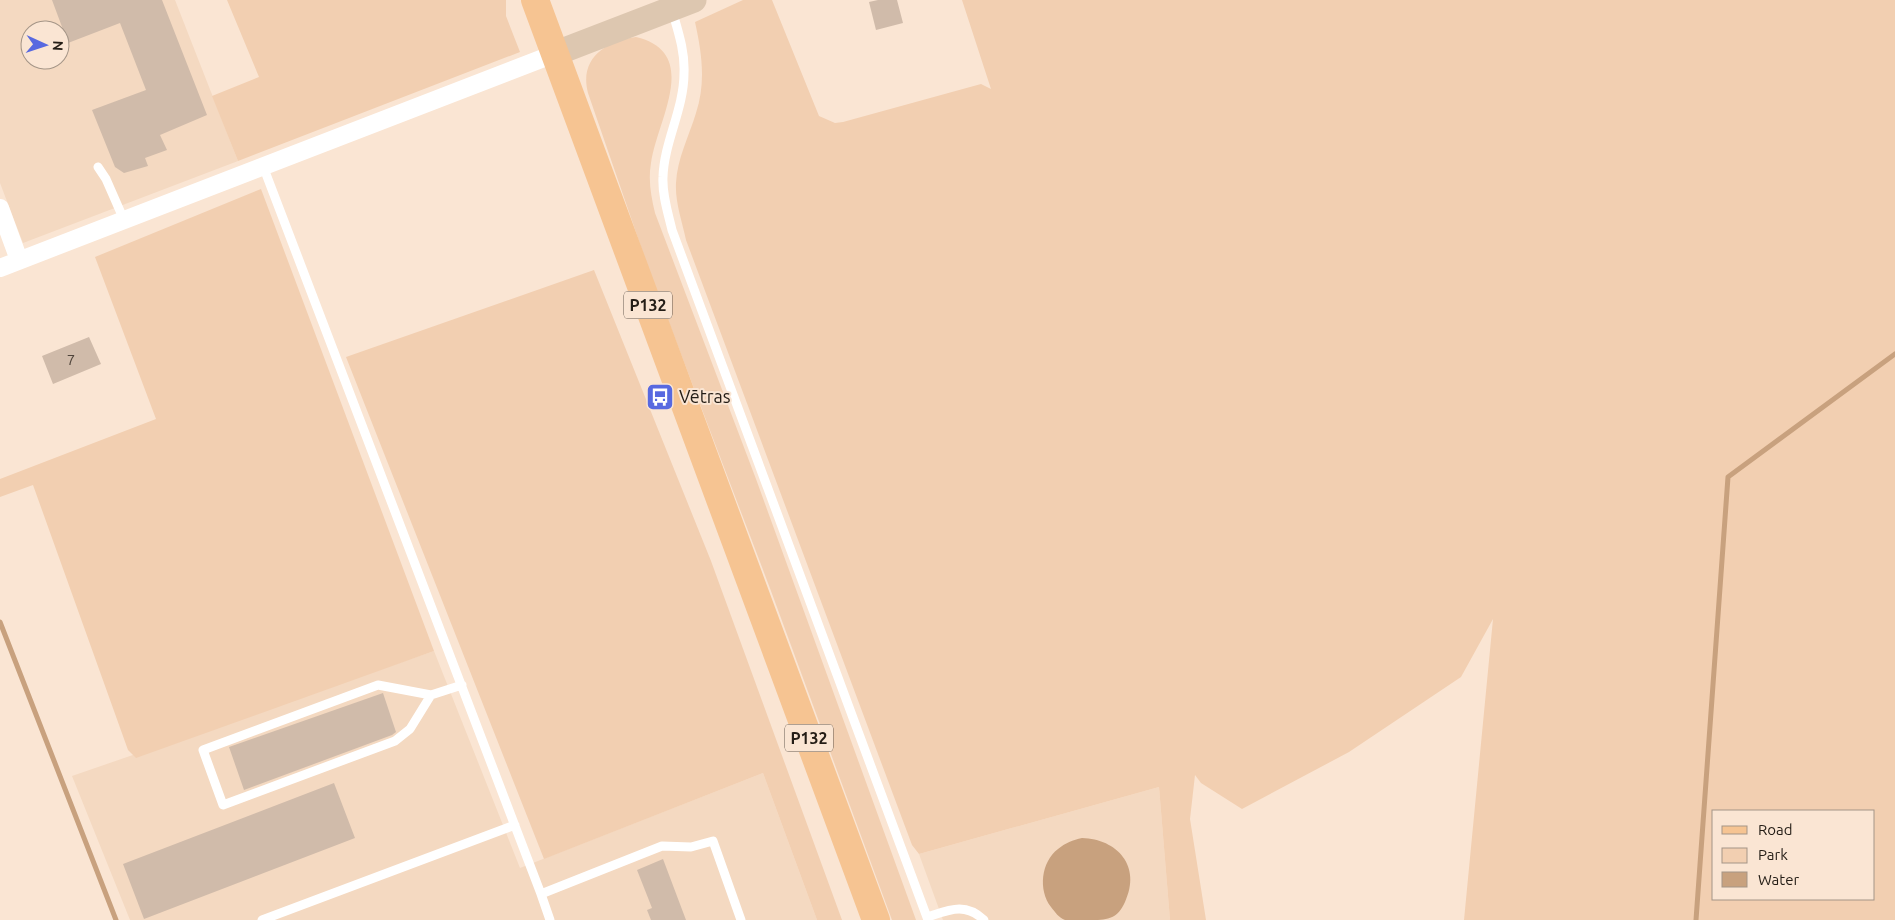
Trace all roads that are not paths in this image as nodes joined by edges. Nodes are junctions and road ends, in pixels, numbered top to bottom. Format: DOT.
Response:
graph roads {
  1 [pos="535,0"];
  2 [pos="678,3"];
  3 [pos="554,54"];
  4 [pos="263,166"];
  5 [pos="98,167"];
  6 [pos="0,208"];
  7 [pos="124,220"];
  8 [pos="19,260"];
  9 [pos="0,268"];
  10 [pos="462,685"];
  11 [pos="431,695"];
  12 [pos="515,825"];
  13 [pos="541,894"];
  14 [pos="927,919"];
  15 [pos="262,920"];
  16 [pos="550,920"];
  17 [pos="741,920"];
  18 [pos="876,920"];
  19 [pos="984,920"];
  1 -- 3 [label="main road, P132"];
  2 -- 3 [label="street"];
  2 -- 14 [label="lane"];
  3 -- 4 [label="street"];
  3 -- 18 [label="main road, P132"];
  4 -- 7 [label="street"];
  4 -- 10 [label="lane"];
  5 -- 7 [label="lane"];
  6 -- 8 [label="street"];
  7 -- 8 [label="street"];
  8 -- 9 [label="street"];
  10 -- 11 [label="lane"];
  10 -- 12 [label="lane"];
  11 -- 11 [label="lane"];
  12 -- 13 [label="lane"];
  12 -- 15 [label="lane"];
  13 -- 16 [label="lane"];
  13 -- 17 [label="lane"];
  14 -- 19 [label="lane"];
}
